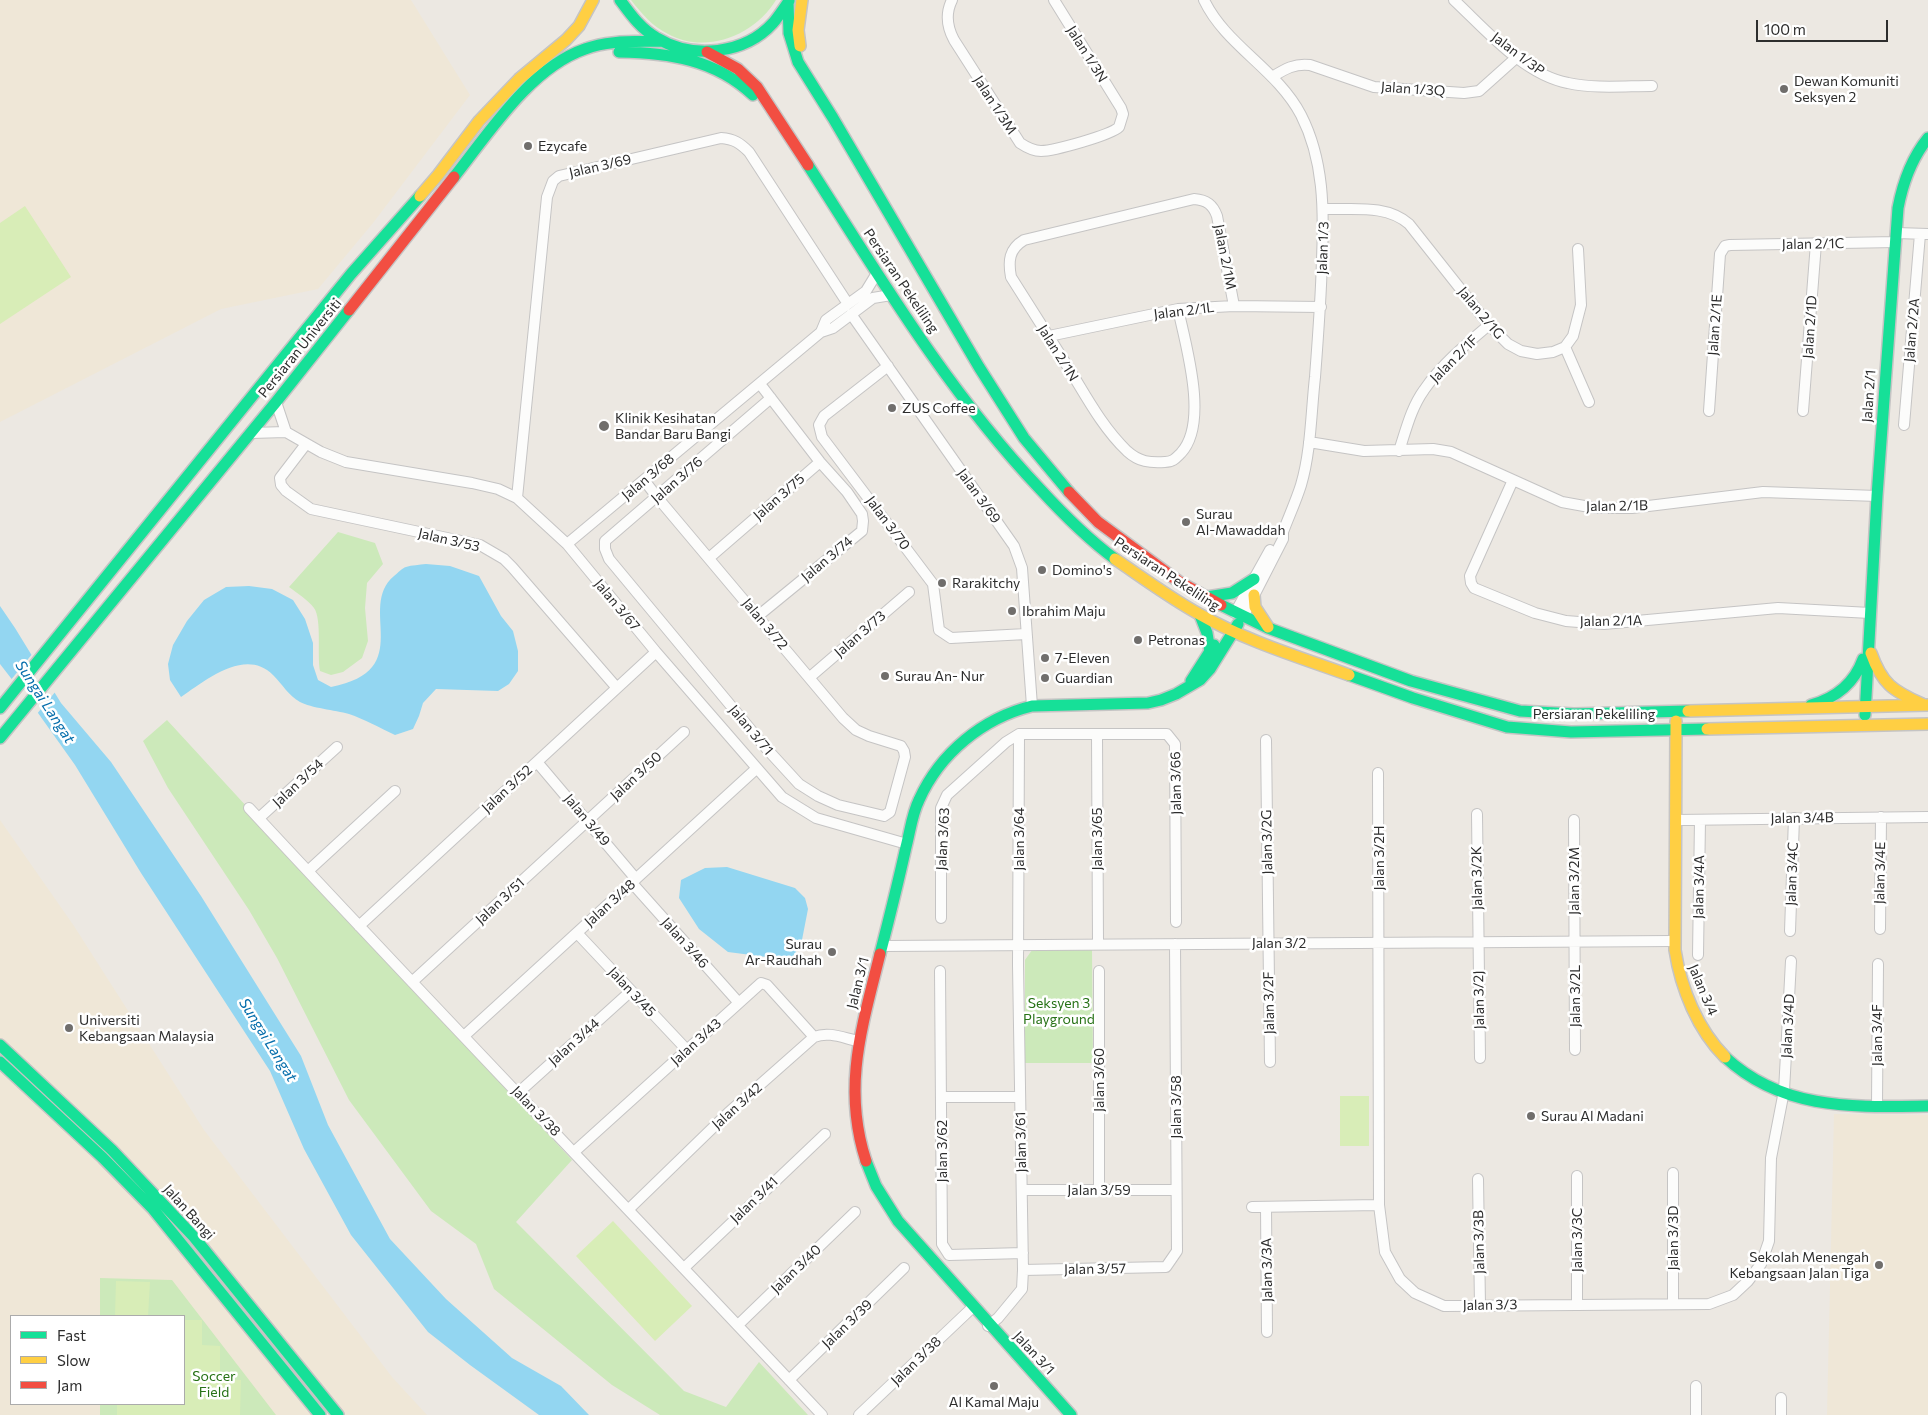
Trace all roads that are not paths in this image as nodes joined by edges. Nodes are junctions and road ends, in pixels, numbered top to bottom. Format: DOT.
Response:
graph roads {
  1 [pos="584,0"];
  2 [pos="593,0"];
  3 [pos="620,0"];
  4 [pos="802,0"];
  5 [pos="1054,0"];
  6 [pos="1204,0"];
  7 [pos="1454,0"];
  8 [pos="789,1"];
  9 [pos="950,4"];
  10 [pos="660,41"];
  11 [pos="707,52"];
  12 [pos="1517,57"];
  13 [pos="1272,77"];
  14 [pos="811,84"];
  15 [pos="1652,86"];
  16 [pos="1121,108"];
  17 [pos="777,114"];
  18 [pos="479,121"];
  19 [pos="487,135"];
  20 [pos="1928,138"];
  21 [pos="1214,208"];
  22 [pos="1324,209"];
  23 [pos="1924,234"];
  24 [pos="1896,238"];
  25 [pos="1816,244"];
  26 [pos="1730,245"];
  27 [pos="1578,249"];
  28 [pos="877,273"];
  29 [pos="891,295"];
  30 [pos="1234,306"];
  31 [pos="1321,306"];
  32 [pos="850,309"];
  33 [pos="1178,309"];
  34 [pos="1489,325"];
  35 [pos="1049,336"];
  36 [pos="1565,347"];
  37 [pos="888,366"];
  38 [pos="760,384"];
  39 [pos="771,398"];
  40 [pos="276,402"];
  41 [pos="1589,402"];
  42 [pos="1709,411"];
  43 [pos="1803,411"];
  44 [pos="1904,425"];
  45 [pos="286,432"];
  46 [pos="251,433"];
  47 [pos="1309,442"];
  48 [pos="306,444"];
  49 [pos="1399,451"];
  50 [pos="820,462"];
  51 [pos="644,480"];
  52 [pos="1513,480"];
  53 [pos="1877,496"];
  54 [pos="657,497"];
  55 [pos="517,498"];
  56 [pos="1283,532"];
  57 [pos="605,541"];
  58 [pos="567,544"];
  59 [pos="709,558"];
  60 [pos="1254,579"];
  61 [pos="909,592"];
  62 [pos="1254,595"];
  63 [pos="1207,597"];
  64 [pos="1870,612"];
  65 [pos="1200,615"];
  66 [pos="1239,615"];
  67 [pos="758,616"];
  68 [pos="1268,628"];
  69 [pos="1229,630"];
  70 [pos="1026,634"];
  71 [pos="1258,642"];
  72 [pos="1869,643"];
  73 [pos="656,652"];
  74 [pos="1215,652"];
  75 [pos="810,677"];
  76 [pos="617,688"];
  77 [pos="1927,705"];
  78 [pos="1032,706"];
  79 [pos="1869,707"];
  80 [pos="0,708"];
  81 [pos="1783,710"];
  82 [pos="1676,712"];
  83 [pos="1928,724"];
  84 [pos="1869,725"];
  85 [pos="1676,729"];
  86 [pos="684,732"];
  87 [pos="1019,734"];
  88 [pos="1097,734"];
  89 [pos="0,738"];
  90 [pos="1266,740"];
  91 [pos="901,746"];
  92 [pos="337,747"];
  93 [pos="537,762"];
  94 [pos="756,769"];
  95 [pos="1378,773"];
  96 [pos="395,792"];
  97 [pos="249,808"];
  98 [pos="1477,814"];
  99 [pos="1882,817"];
  100 [pos="1928,817"];
  101 [pos="259,818"];
  102 [pos="1794,818"];
  103 [pos="1574,820"];
  104 [pos="1676,820"];
  105 [pos="1700,820"];
  106 [pos="587,821"];
  107 [pos="908,844"];
  108 [pos="308,871"];
  109 [pos="634,881"];
  110 [pos="941,918"];
  111 [pos="1176,922"];
  112 [pos="359,926"];
  113 [pos="1880,929"];
  114 [pos="1790,931"];
  115 [pos="578,933"];
  116 [pos="1674,941"];
  117 [pos="1379,942"];
  118 [pos="1478,942"];
  119 [pos="1574,942"];
  120 [pos="1268,943"];
  121 [pos="1018,944"];
  122 [pos="1098,944"];
  123 [pos="1175,944"];
  124 [pos="883,946"];
  125 [pos="1698,955"];
  126 [pos="1791,961"];
  127 [pos="1878,964"];
  128 [pos="940,971"];
  129 [pos="1099,971"];
  130 [pos="412,982"];
  131 [pos="631,991"];
  132 [pos="739,1003"];
  133 [pos="464,1036"];
  134 [pos="814,1037"];
  135 [pos="858,1041"];
  136 [pos="0,1046"];
  137 [pos="687,1050"];
  138 [pos="1575,1050"];
  139 [pos="1480,1058"];
  140 [pos="0,1062"];
  141 [pos="1270,1062"];
  142 [pos="1784,1091"];
  143 [pos="518,1093"];
  144 [pos="942,1097"];
  145 [pos="1020,1097"];
  146 [pos="1877,1106"];
  147 [pos="1928,1106"];
  148 [pos="1780,1115"];
  149 [pos="825,1134"];
  150 [pos="574,1152"];
  151 [pos="1673,1173"];
  152 [pos="1577,1176"];
  153 [pos="1478,1179"];
  154 [pos="1022,1190"];
  155 [pos="1099,1190"];
  156 [pos="1176,1190"];
  157 [pos="1379,1205"];
  158 [pos="1252,1207"];
  159 [pos="1266,1207"];
  160 [pos="629,1209"];
  161 [pos="855,1212"];
  162 [pos="1023,1253"];
  163 [pos="1166,1267"];
  164 [pos="684,1268"];
  165 [pos="904,1268"];
  166 [pos="1023,1270"];
  167 [pos="1673,1303"];
  168 [pos="1577,1304"];
  169 [pos="1480,1305"];
  170 [pos="973,1307"];
  171 [pos="738,1325"];
  172 [pos="988,1326"];
  173 [pos="1267,1332"];
  174 [pos="789,1380"];
  175 [pos="1696,1386"];
  176 [pos="1781,1398"];
  177 [pos="320,1415"];
  178 [pos="338,1415"];
  179 [pos="822,1415"];
  180 [pos="860,1415"];
  181 [pos="1071,1415"];
  182 [pos="1696,1415"];
  183 [pos="1781,1415"];
  1 -- 18 [label="main road"];
  2 -- 18 [label="main road, Persiaran Universiti"];
  3 -- 10 [label="main road"];
  4 -- 14 [label="main road"];
  5 -- 16 [label="street, Jalan 1/3N"];
  6 -- 13 [label="street, Jalan 1/3"];
  7 -- 12 [label="street, Jalan 1/3P"];
  8 -- 11 [label="main road"];
  8 -- 14 [label="main road, Persiaran Pekeliling"];
  9 -- 16 [label="street, Jalan 1/3M"];
  10 -- 11 [label="main road"];
  10 -- 19 [label="main road, Persiaran Universiti"];
  11 -- 17 [label="main road, Persiaran Pekeliling"];
  12 -- 13 [label="street, Jalan 1/3Q"];
  12 -- 15 [label="street, Jalan 1/3P"];
  13 -- 22 [label="street, Jalan 1/3"];
  14 -- 63 [label="main road, Persiaran Pekeliling"];
  17 -- 19 [label="main road"];
  17 -- 28 [label="main road, Persiaran Pekeliling"];
  18 -- 80 [label="main road, Persiaran Universiti"];
  19 -- 40 [label="main road, Persiaran Universiti"];
  20 -- 24 [label="main road, Jalan 2/1"];
  21 -- 30 [label="street, Jalan 2/1M"];
  21 -- 35 [label="street, Jalan 2/1N"];
  22 -- 31 [label="street, Jalan 1/3"];
  22 -- 34 [label="street, Jalan 2/1G"];
  23 -- 24 [label="street, Jalan 2/1C"];
  23 -- 44 [label="street, Jalan 2/2A"];
  24 -- 25 [label="street, Jalan 2/1C"];
  24 -- 53 [label="main road, Jalan 2/1"];
  25 -- 26 [label="street, Jalan 2/1C"];
  25 -- 43 [label="street, Jalan 2/1D"];
  26 -- 42 [label="street, Jalan 2/1E"];
  27 -- 36 [label="street"];
  28 -- 29 [label="main road, Persiaran Pekeliling"];
  28 -- 32 [label="street, Jalan 3/68"];
  29 -- 32 [label="street, Jalan 3/68"];
  29 -- 65 [label="main road, Persiaran Pekeliling"];
  30 -- 31 [label="street, Jalan 2/1L"];
  30 -- 33 [label="street, Jalan 2/1L"];
  31 -- 47 [label="street, Jalan 1/3"];
  32 -- 37 [label="street, Jalan 3/69"];
  32 -- 38 [label="street, Jalan 3/68"];
  32 -- 55 [label="street, Jalan 3/69"];
  33 -- 35 [label="street, Jalan 2/1L"];
  33 -- 35 [label="street, Jalan 2/1N"];
  34 -- 36 [label="street, Jalan 2/1G"];
  34 -- 49 [label="street, Jalan 2/1F"];
  36 -- 41 [label="street"];
  37 -- 70 [label="street, Jalan 3/69"];
  37 -- 70 [label="street, Jalan 3/70"];
  38 -- 39 [label="street"];
  38 -- 51 [label="street, Jalan 3/68"];
  39 -- 50 [label="street"];
  39 -- 54 [label="street, Jalan 3/76"];
  40 -- 45 [label="street"];
  40 -- 46 [label="main road, Persiaran Universiti"];
  45 -- 46 [label="street"];
  45 -- 48 [label="street, Jalan 3/67"];
  46 -- 89 [label="main road, Persiaran Universiti"];
  47 -- 49 [label="street, Jalan 2/1B"];
  47 -- 56 [label="street, Jalan 1/3"];
  48 -- 55 [label="street, Jalan 3/67"];
  48 -- 76 [label="street, Jalan 3/53"];
  49 -- 52 [label="street, Jalan 2/1B"];
  50 -- 59 [label="street, Jalan 3/75"];
  50 -- 67 [label="street, Jalan 3/74"];
  51 -- 54 [label="street, Jalan 3/72"];
  51 -- 58 [label="street, Jalan 3/68"];
  52 -- 53 [label="street, Jalan 2/1B"];
  52 -- 64 [label="street, Jalan 2/1A"];
  53 -- 64 [label="main road, Jalan 2/1"];
  54 -- 57 [label="street, Jalan 3/76"];
  54 -- 59 [label="street, Jalan 3/72"];
  55 -- 58 [label="street, Jalan 3/67"];
  56 -- 60 [label="street, Jalan 1/3"];
  56 -- 62 [label="street, Jalan 1/3"];
  57 -- 91 [label="street, Jalan 3/71"];
  58 -- 73 [label="street, Jalan 3/67"];
  59 -- 67 [label="street, Jalan 3/72"];
  60 -- 63 [label="main road"];
  60 -- 66 [label="street, Jalan 1/3"];
  61 -- 75 [label="street, Jalan 3/73"];
  62 -- 66 [label="street, Jalan 1/3"];
  62 -- 68 [label="main road"];
  63 -- 66 [label="main road, Persiaran Pekeliling"];
  64 -- 72 [label="main road, Jalan 2/1"];
  65 -- 69 [label="main road, Persiaran Pekeliling"];
  65 -- 74 [label="main road"];
  66 -- 68 [label="main road, Persiaran Pekeliling"];
  66 -- 69 [label="main road, Jalan 3/1"];
  67 -- 75 [label="street, Jalan 3/72"];
  68 -- 82 [label="main road, Persiaran Pekeliling"];
  69 -- 71 [label="main road, Persiaran Pekeliling"];
  69 -- 74 [label="main road, Jalan 3/1"];
  70 -- 78 [label="street, Jalan 3/69"];
  71 -- 74 [label="main road"];
  71 -- 85 [label="main road, Persiaran Pekeliling"];
  72 -- 77 [label="main road"];
  72 -- 79 [label="main road, Jalan 2/1"];
  72 -- 81 [label="main road"];
  73 -- 76 [label="street, Jalan 3/52"];
  73 -- 94 [label="street, Jalan 3/67"];
  74 -- 78 [label="main road, Jalan 3/1"];
  75 -- 91 [label="street, Jalan 3/72"];
  76 -- 93 [label="street, Jalan 3/52"];
  77 -- 79 [label="main road, Persiaran Pekeliling"];
  78 -- 107 [label="main road, Jalan 3/1"];
  79 -- 81 [label="main road, Persiaran Pekeliling"];
  79 -- 84 [label="main road, Jalan 2/1"];
  81 -- 82 [label="main road, Persiaran Pekeliling"];
  82 -- 85 [label="main road, Jalan 3/4"];
  83 -- 84 [label="main road, Persiaran Pekeliling"];
  84 -- 85 [label="main road, Persiaran Pekeliling"];
  85 -- 104 [label="main road, Jalan 3/4"];
  86 -- 106 [label="street, Jalan 3/50"];
  87 -- 88 [label="street, Jalan 3/66"];
  87 -- 110 [label="street, Jalan 3/63"];
  87 -- 121 [label="street, Jalan 3/64"];
  88 -- 111 [label="street, Jalan 3/66"];
  88 -- 122 [label="street, Jalan 3/65"];
  90 -- 120 [label="street, Jalan 3/2G"];
  92 -- 101 [label="street, Jalan 3/54"];
  93 -- 106 [label="street, Jalan 3/49"];
  93 -- 112 [label="street, Jalan 3/52"];
  94 -- 107 [label="street, Jalan 3/67"];
  94 -- 109 [label="street, Jalan 3/48"];
  95 -- 117 [label="street, Jalan 3/2H"];
  96 -- 108 [label="street"];
  97 -- 101 [label="street, Jalan 3/38"];
  98 -- 118 [label="street, Jalan 3/2K"];
  99 -- 100 [label="street, Jalan 3/4B"];
  99 -- 102 [label="street, Jalan 3/4B"];
  99 -- 113 [label="street, Jalan 3/4E"];
  101 -- 108 [label="street, Jalan 3/38"];
  102 -- 105 [label="street, Jalan 3/4B"];
  102 -- 114 [label="street, Jalan 3/4C"];
  103 -- 119 [label="street, Jalan 3/2M"];
  104 -- 105 [label="street, Jalan 3/4B"];
  104 -- 116 [label="main road, Jalan 3/4"];
  105 -- 125 [label="street, Jalan 3/4A"];
  106 -- 109 [label="street, Jalan 3/49"];
  106 -- 130 [label="street, Jalan 3/51"];
  107 -- 124 [label="main road, Jalan 3/1"];
  108 -- 112 [label="street, Jalan 3/38"];
  109 -- 115 [label="street, Jalan 3/48"];
  109 -- 132 [label="street, Jalan 3/46"];
  112 -- 130 [label="street, Jalan 3/38"];
  115 -- 131 [label="street, Jalan 3/45"];
  115 -- 133 [label="street, Jalan 3/48"];
  116 -- 119 [label="street, Jalan 3/2"];
  116 -- 142 [label="main road, Jalan 3/4"];
  117 -- 118 [label="street, Jalan 3/2"];
  117 -- 120 [label="street, Jalan 3/2"];
  117 -- 157 [label="street, Jalan 3/3"];
  118 -- 119 [label="street, Jalan 3/2"];
  118 -- 139 [label="street, Jalan 3/2J"];
  119 -- 138 [label="street, Jalan 3/2L"];
  120 -- 123 [label="street, Jalan 3/2"];
  120 -- 141 [label="street, Jalan 3/2F"];
  121 -- 122 [label="street, Jalan 3/2"];
  121 -- 124 [label="street, Jalan 3/2"];
  121 -- 145 [label="street, Jalan 3/61"];
  122 -- 123 [label="street, Jalan 3/2"];
  123 -- 156 [label="street, Jalan 3/58"];
  124 -- 135 [label="main road, Jalan 3/1"];
  126 -- 142 [label="street, Jalan 3/4D"];
  127 -- 146 [label="street, Jalan 3/4F"];
  128 -- 144 [label="street, Jalan 3/62"];
  129 -- 155 [label="street, Jalan 3/60"];
  130 -- 133 [label="street, Jalan 3/38"];
  131 -- 137 [label="street, Jalan 3/45"];
  131 -- 143 [label="street, Jalan 3/44"];
  132 -- 134 [label="street, Jalan 3/43"];
  132 -- 137 [label="street, Jalan 3/43"];
  133 -- 143 [label="street, Jalan 3/38"];
  134 -- 135 [label="street"];
  134 -- 160 [label="street, Jalan 3/42"];
  135 -- 170 [label="main road, Jalan 3/1"];
  136 -- 178 [label="main road, Jalan Bangi"];
  137 -- 150 [label="street, Jalan 3/43"];
  140 -- 177 [label="main road, Jalan Bangi"];
  142 -- 146 [label="main road, Jalan 3/4"];
  142 -- 148 [label="street, Jalan 3/4D"];
  143 -- 150 [label="street, Jalan 3/38"];
  144 -- 145 [label="street"];
  144 -- 162 [label="street, Jalan 3/62"];
  145 -- 154 [label="street, Jalan 3/61"];
  146 -- 147 [label="main road, Jalan 3/4"];
  148 -- 167 [label="street, Jalan 3/3"];
  149 -- 164 [label="street, Jalan 3/41"];
  150 -- 160 [label="street, Jalan 3/38"];
  151 -- 167 [label="street, Jalan 3/3D"];
  152 -- 168 [label="street, Jalan 3/3C"];
  153 -- 169 [label="street, Jalan 3/3B"];
  154 -- 155 [label="street, Jalan 3/59"];
  154 -- 162 [label="street, Jalan 3/61"];
  155 -- 156 [label="street, Jalan 3/59"];
  156 -- 163 [label="street, Jalan 3/58"];
  157 -- 159 [label="street"];
  157 -- 169 [label="street, Jalan 3/3"];
  158 -- 159 [label="street"];
  159 -- 173 [label="street, Jalan 3/3A"];
  160 -- 164 [label="street, Jalan 3/38"];
  161 -- 171 [label="street, Jalan 3/40"];
  162 -- 166 [label="street, Jalan 3/61"];
  163 -- 166 [label="street, Jalan 3/57"];
  164 -- 171 [label="street, Jalan 3/38"];
  165 -- 174 [label="street, Jalan 3/39"];
  166 -- 172 [label="street, Jalan 3/61"];
  167 -- 168 [label="street, Jalan 3/3"];
  168 -- 169 [label="street, Jalan 3/3"];
  170 -- 172 [label="main road, Jalan 3/1"];
  170 -- 180 [label="street, Jalan 3/38"];
  171 -- 174 [label="street, Jalan 3/38"];
  172 -- 181 [label="main road, Jalan 3/1"];
  174 -- 179 [label="street, Jalan 3/38"];
  175 -- 182 [label="street"];
  176 -- 183 [label="street"];
}
